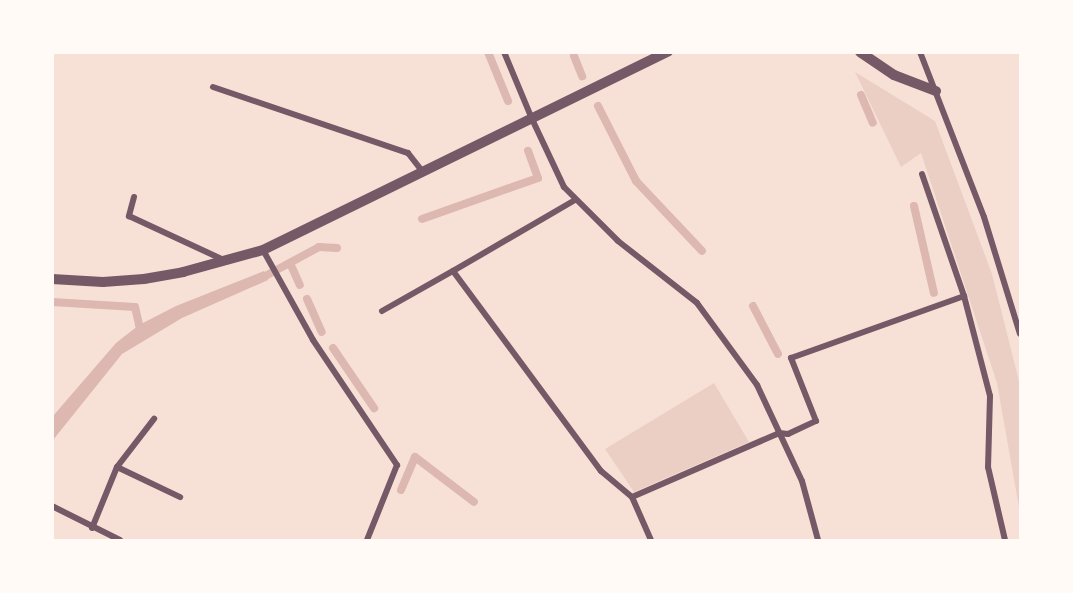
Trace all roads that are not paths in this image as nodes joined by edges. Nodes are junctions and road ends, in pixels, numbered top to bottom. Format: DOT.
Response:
graph roads {
  1 [pos="504,52"];
  2 [pos="668,52"];
  3 [pos="860,52"];
  4 [pos="920,52"];
  5 [pos="213,87"];
  6 [pos="936,91"];
  7 [pos="532,119"];
  8 [pos="423,173"];
  9 [pos="922,174"];
  10 [pos="134,197"];
  11 [pos="575,200"];
  12 [pos="263,250"];
  13 [pos="225,261"];
  14 [pos="453,271"];
  15 [pos="52,279"];
  16 [pos="964,296"];
  17 [pos="382,311"];
  18 [pos="1020,334"];
  19 [pos="154,419"];
  20 [pos="779,433"];
  21 [pos="117,467"];
  22 [pos="180,497"];
  23 [pos="632,497"];
  24 [pos="52,506"];
  25 [pos="92,528"];
  26 [pos="120,540"];
  27 [pos="368,540"];
  28 [pos="651,540"];
  29 [pos="818,540"];
  30 [pos="1005,540"];
  1 -- 7 [label="street"];
  2 -- 7 [label="street"];
  3 -- 6 [label="street"];
  4 -- 6 [label="street"];
  5 -- 8 [label="street"];
  6 -- 18 [label="street"];
  7 -- 8 [label="street"];
  7 -- 11 [label="street"];
  8 -- 12 [label="street"];
  9 -- 16 [label="street"];
  10 -- 13 [label="street"];
  11 -- 14 [label="street"];
  11 -- 20 [label="street"];
  12 -- 13 [label="street"];
  12 -- 27 [label="street"];
  13 -- 15 [label="street"];
  14 -- 17 [label="street"];
  14 -- 23 [label="street"];
  16 -- 20 [label="street"];
  16 -- 30 [label="street"];
  19 -- 21 [label="street"];
  20 -- 23 [label="street"];
  20 -- 29 [label="street"];
  21 -- 22 [label="street"];
  21 -- 25 [label="street"];
  23 -- 28 [label="street"];
  24 -- 25 [label="street"];
  25 -- 26 [label="street"];
}
